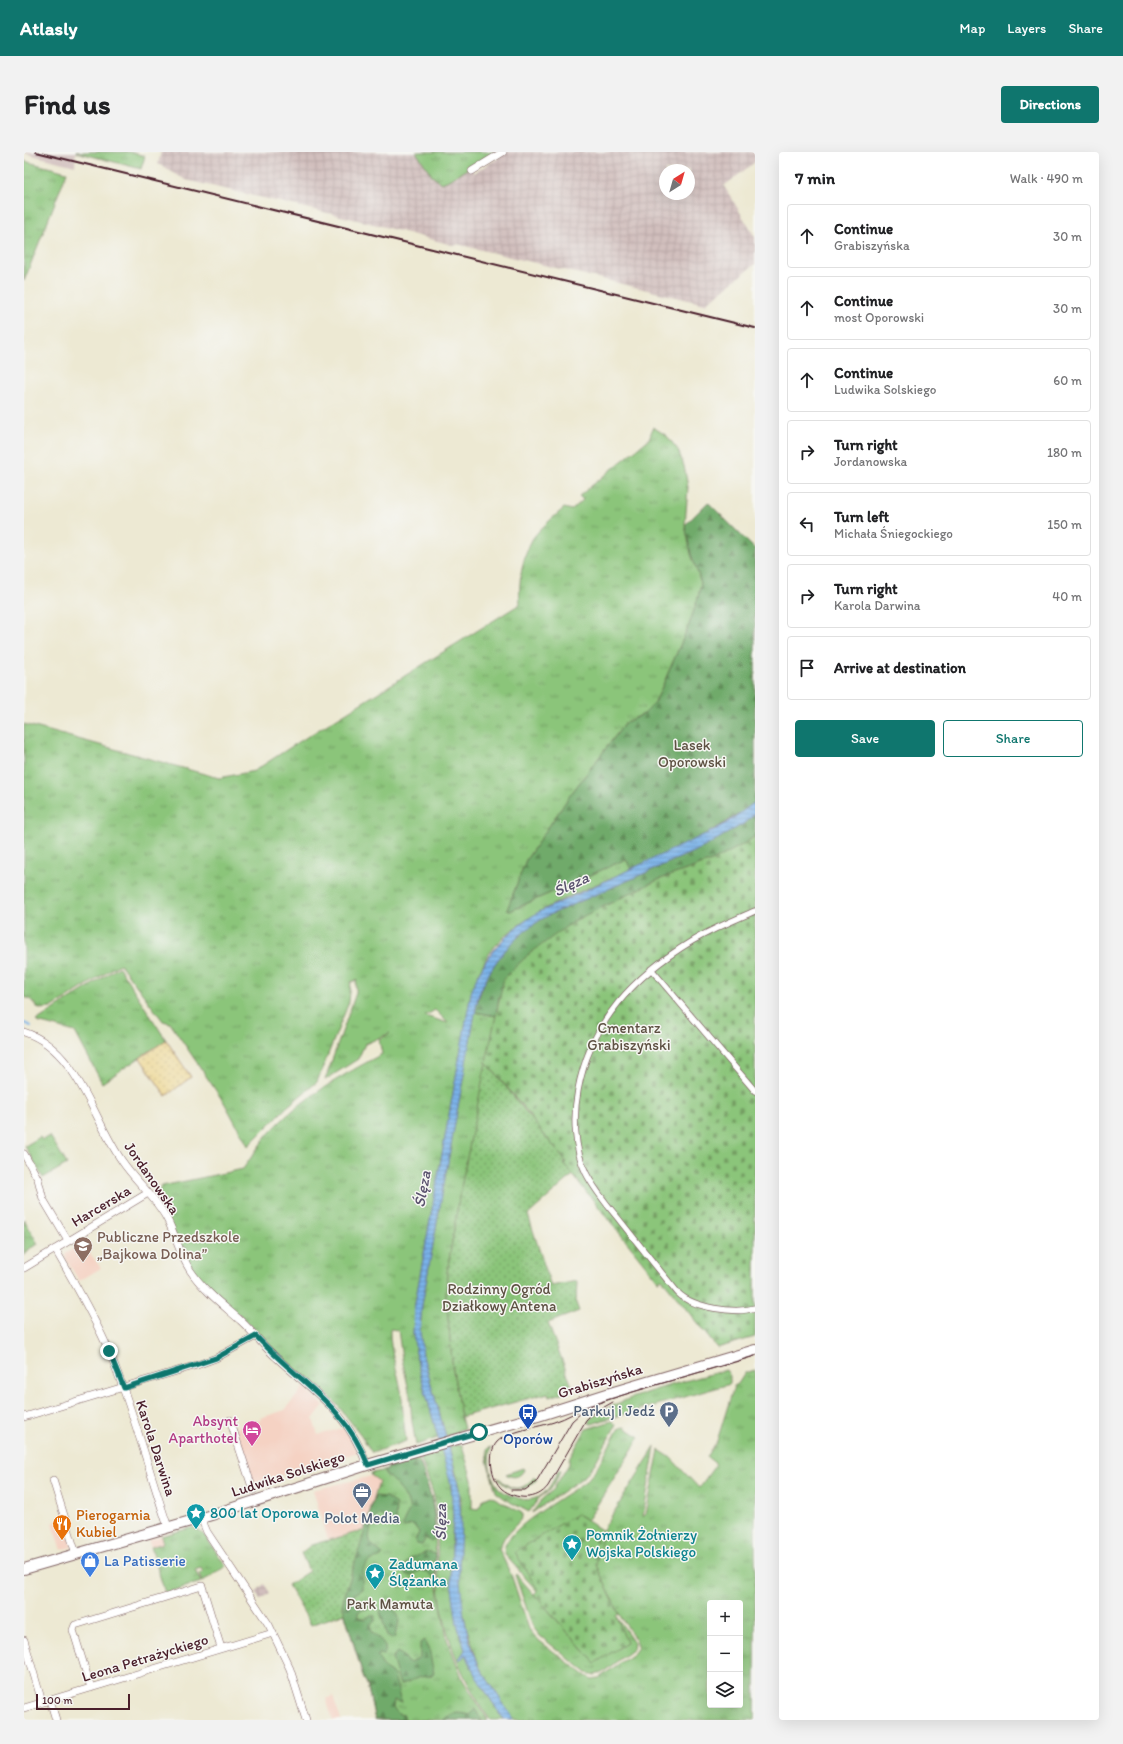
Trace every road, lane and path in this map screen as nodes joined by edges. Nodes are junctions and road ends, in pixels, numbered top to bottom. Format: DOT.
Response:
graph roads {
  1 [pos="503,152"];
  2 [pos="472,170"];
  3 [pos="755,910"];
  4 [pos="651,969"];
  5 [pos="24,1032"];
  6 [pos="755,1091"];
  7 [pos="24,1154"];
  8 [pos="148,1193"];
  9 [pos="68,1241"];
  10 [pos="55,1249"];
  11 [pos="24,1268"];
  12 [pos="755,1308"];
  13 [pos="256,1336"];
  14 [pos="755,1350"];
  15 [pos="124,1388"];
  16 [pos="24,1417"];
  17 [pos="230,1420"];
  18 [pos="423,1449"];
  19 [pos="368,1465"];
  20 [pos="53,1480"];
  21 [pos="253,1490"];
  22 [pos="201,1518"];
  23 [pos="168,1527"];
  24 [pos="76,1554"];
  25 [pos="24,1569"];
  26 [pos="273,1633"];
  27 [pos="24,1640"];
  28 [pos="221,1648"];
  29 [pos="91,1688"];
  30 [pos="50,1700"];
  31 [pos="42,1702"];
  32 [pos="24,1708"];
  33 [pos="56,1720"];
  34 [pos="306,1720"];
  1 -- 2 [label="street"];
  3 -- 4 [label="street"];
  4 -- 6 [label="street"];
  4 -- 12 [label="street"];
  5 -- 8 [label="street, Jordanowska"];
  7 -- 9 [label="street, Harcerska"];
  8 -- 9 [label="street, Harcerska"];
  8 -- 13 [label="street, Jordanowska"];
  9 -- 10 [label="street, Harcerska"];
  10 -- 11 [label="street, Harcerska"];
  10 -- 15 [label="street, Karola Darwina"];
  13 -- 15 [label="street"];
  13 -- 19 [label="street, Jordanowska"];
  14 -- 18 [label="main road, Grabiszyńska"];
  15 -- 16 [label="street"];
  15 -- 23 [label="street, Karola Darwina"];
  17 -- 21 [label="street"];
  18 -- 19 [label="main road, Ludwika Solskiego"];
  19 -- 22 [label="main road, Ludwika Solskiego"];
  20 -- 24 [label="street"];
  22 -- 23 [label="main road, Ludwika Solskiego"];
  22 -- 26 [label="street"];
  23 -- 24 [label="main road, Ludwika Solskiego"];
  24 -- 25 [label="main road, Ludwika Solskiego"];
  26 -- 28 [label="street, Leona Petrażyckiego"];
  26 -- 34 [label="street"];
  27 -- 31 [label="street"];
  28 -- 29 [label="street, Leona Petrażyckiego"];
  28 -- 29 [label="street"];
  29 -- 30 [label="street, Leona Petrażyckiego"];
  30 -- 31 [label="street, Leona Petrażyckiego"];
  30 -- 33 [label="street"];
  31 -- 32 [label="street, Leona Petrażyckiego"];
}
